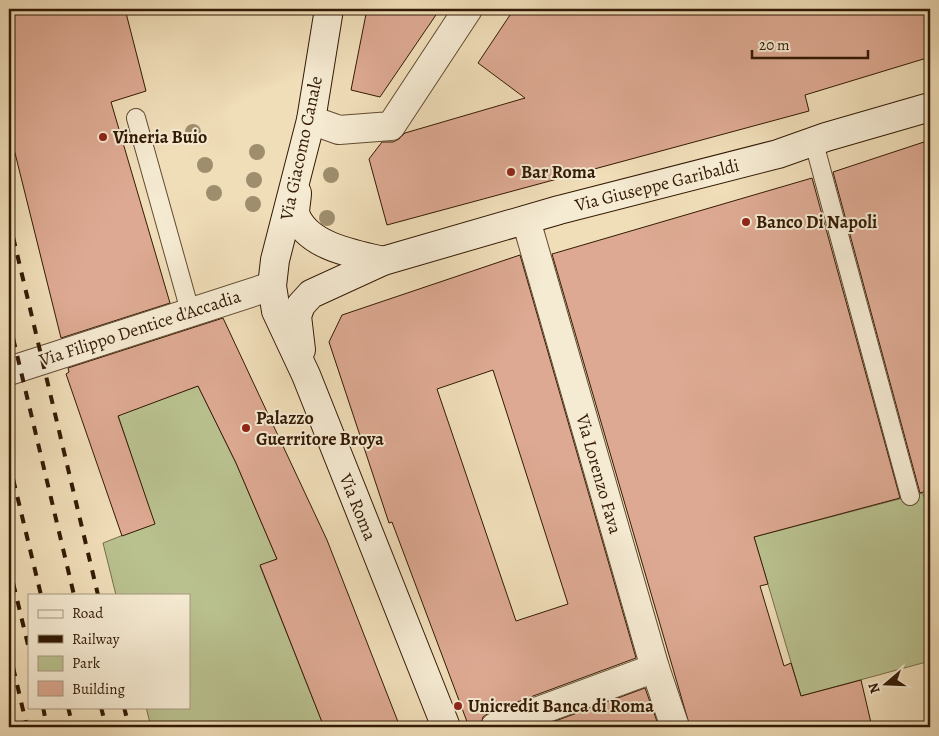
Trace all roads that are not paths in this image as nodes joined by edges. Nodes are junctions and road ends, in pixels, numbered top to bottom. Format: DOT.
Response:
graph roads {
  1 [pos="329,9"];
  2 [pos="468,9"];
  3 [pos="930,107"];
  4 [pos="136,118"];
  5 [pos="311,120"];
  6 [pos="814,143"];
  7 [pos="297,181"];
  8 [pos="526,220"];
  9 [pos="383,261"];
  10 [pos="272,286"];
  11 [pos="190,311"];
  12 [pos="9,371"];
  13 [pos="306,375"];
  14 [pos="910,496"];
  15 [pos="655,668"];
  16 [pos="446,727"];
  17 [pos="496,727"];
  18 [pos="675,727"];
  1 -- 5 [label="street, Via Giacomo Canale"];
  2 -- 5 [label="street"];
  3 -- 6 [label="street, Via Giuseppe Garibaldi"];
  4 -- 11 [label="lane"];
  5 -- 7 [label="street, Via Giacomo Canale"];
  6 -- 8 [label="street, Via Giuseppe Garibaldi"];
  6 -- 14 [label="lane"];
  7 -- 9 [label="street"];
  7 -- 10 [label="street, Via Giacomo Canale"];
  8 -- 9 [label="street, Via Giuseppe Garibaldi"];
  8 -- 15 [label="street, Via Lorenzo Fava"];
  9 -- 13 [label="street, Via Giuseppe Garibaldi"];
  10 -- 11 [label="street, Via Filippo Dentice d'Accadia"];
  10 -- 13 [label="street, Via Roma"];
  11 -- 12 [label="street, Via Filippo Dentice d'Accadia"];
  13 -- 16 [label="street, Via Roma"];
  15 -- 17 [label="street"];
  15 -- 18 [label="street, Via Lorenzo Fava"];
}
